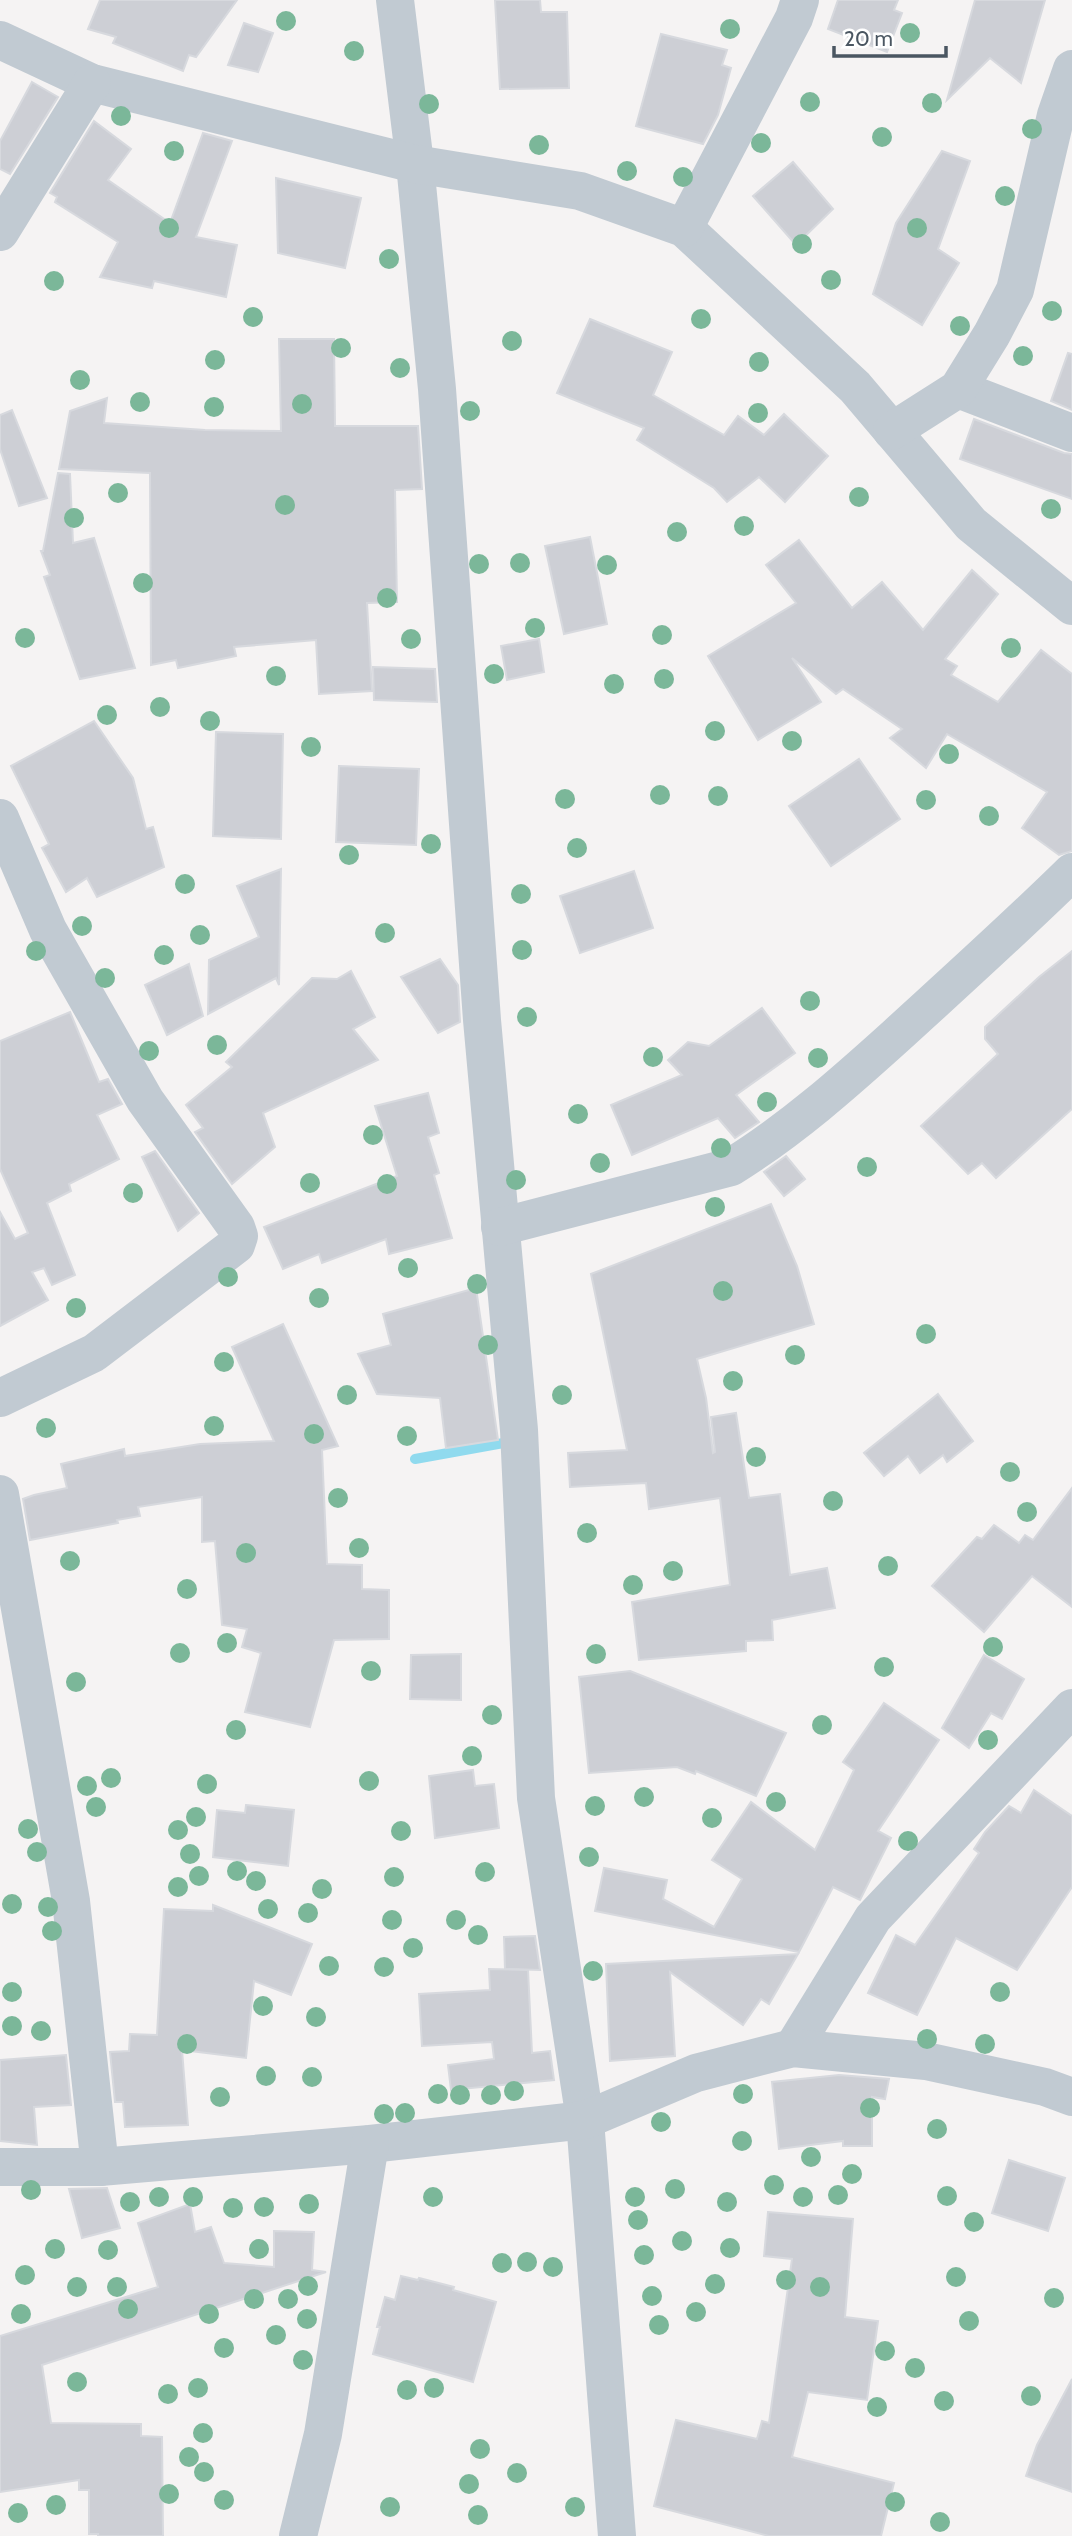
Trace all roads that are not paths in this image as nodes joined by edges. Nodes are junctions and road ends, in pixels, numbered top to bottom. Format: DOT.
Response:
graph roads {
  1 [pos="395,0"];
  2 [pos="800,0"];
  3 [pos="0,40"];
  4 [pos="1072,69"];
  5 [pos="92,83"];
  6 [pos="415,164"];
  7 [pos="684,228"];
  8 [pos="0,232"];
  9 [pos="958,389"];
  10 [pos="892,431"];
  11 [pos="1072,433"];
  12 [pos="1072,606"];
  13 [pos="0,818"];
  14 [pos="1072,872"];
  15 [pos="500,1227"];
  16 [pos="0,1398"];
  17 [pos="0,1494"];
  18 [pos="1072,1708"];
  19 [pos="793,2048"];
  20 [pos="1072,2097"];
  21 [pos="585,2120"];
  22 [pos="370,2144"];
  23 [pos="100,2166"];
  24 [pos="0,2167"];
  25 [pos="299,2536"];
  26 [pos="617,2536"];
  1 -- 6 [label="street"];
  2 -- 7 [label="street"];
  3 -- 5 [label="street"];
  4 -- 9 [label="street"];
  5 -- 6 [label="street"];
  5 -- 8 [label="street"];
  6 -- 7 [label="street"];
  6 -- 15 [label="street"];
  7 -- 10 [label="street"];
  9 -- 10 [label="street"];
  9 -- 11 [label="street"];
  10 -- 12 [label="street"];
  13 -- 16 [label="street"];
  14 -- 15 [label="street"];
  15 -- 21 [label="street"];
  17 -- 23 [label="street"];
  18 -- 19 [label="street"];
  19 -- 20 [label="street"];
  19 -- 21 [label="street"];
  21 -- 22 [label="street"];
  21 -- 26 [label="street"];
  22 -- 23 [label="street"];
  22 -- 25 [label="street"];
  23 -- 24 [label="street"];
}
